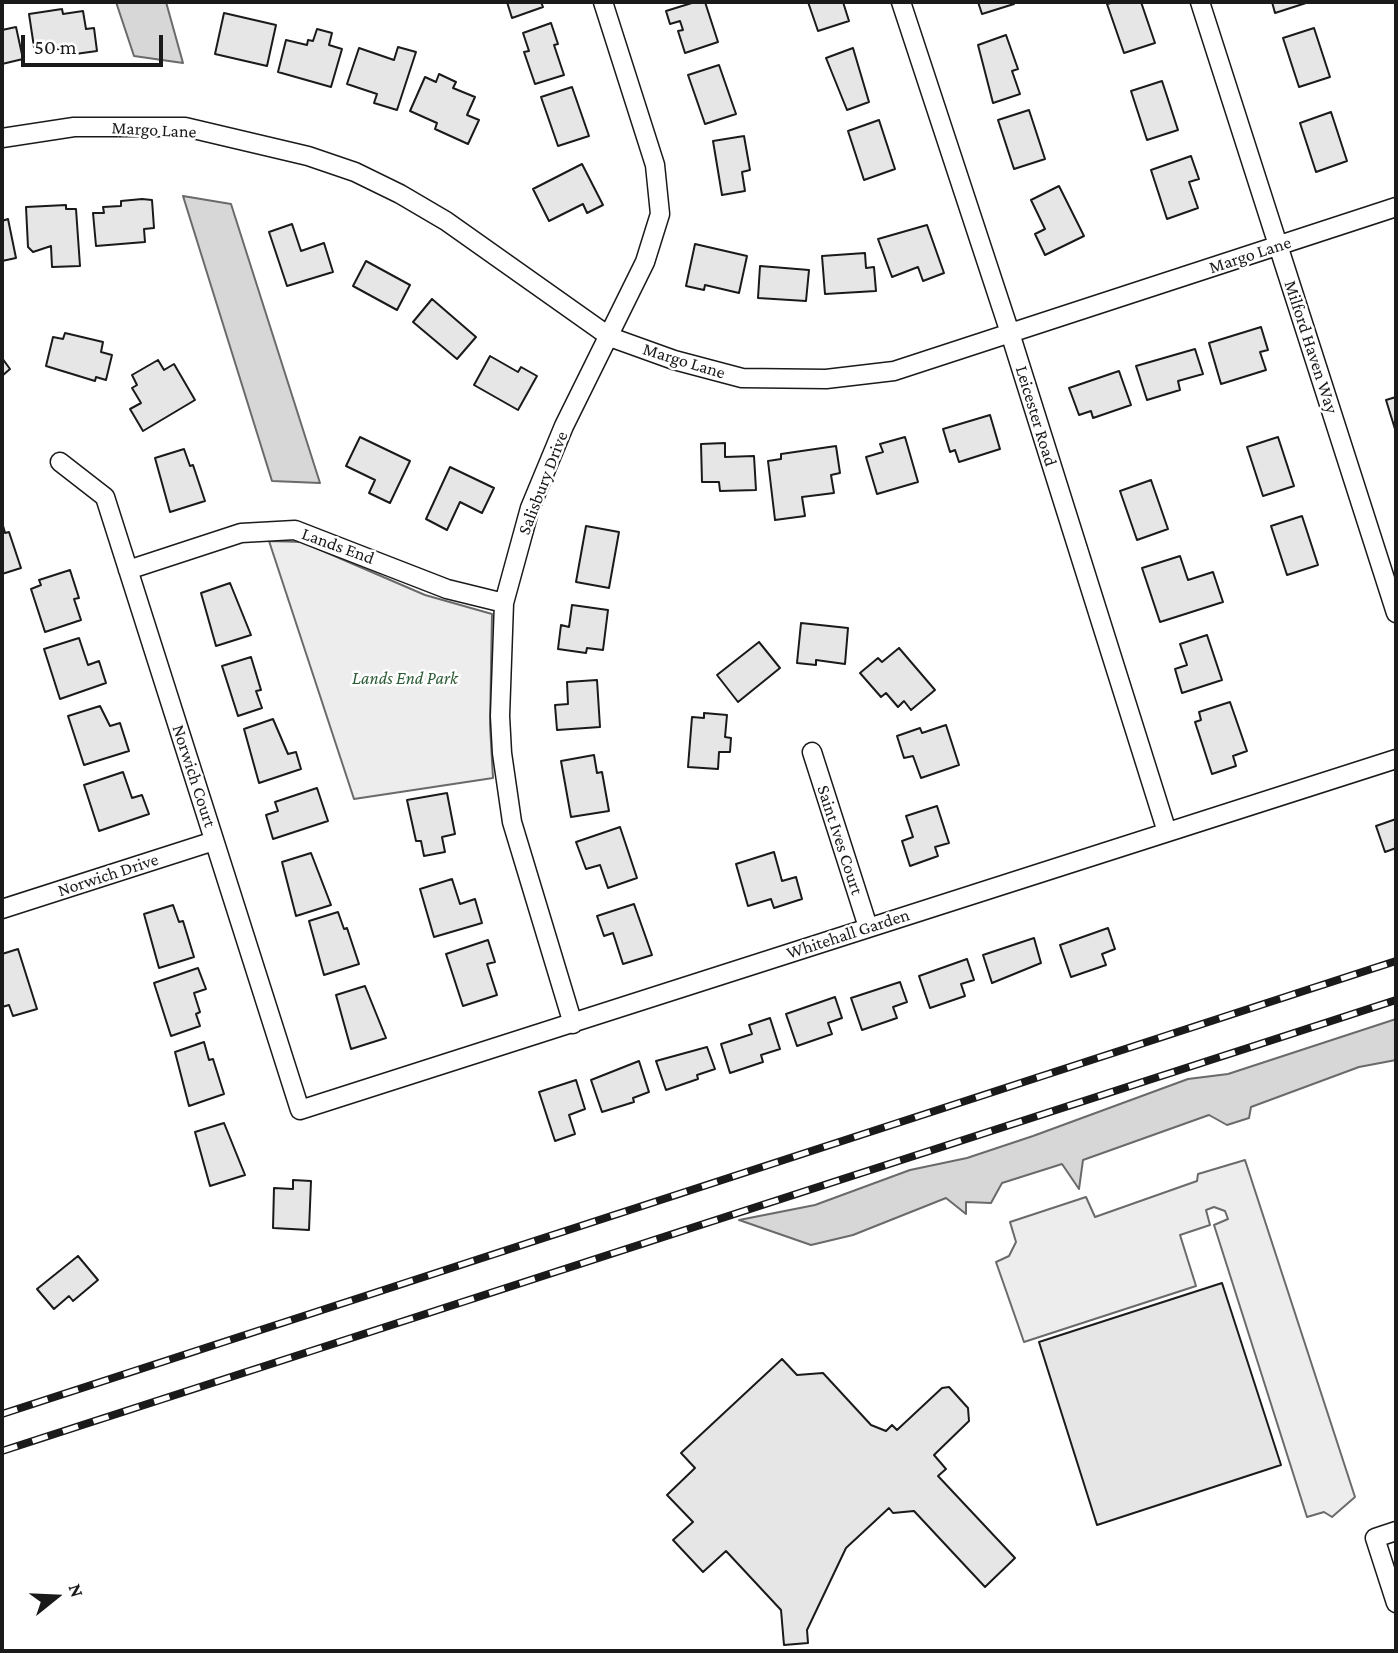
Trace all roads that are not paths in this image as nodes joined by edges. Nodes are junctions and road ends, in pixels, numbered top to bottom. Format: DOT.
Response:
graph roads {
  1 [pos="603,2"];
  2 [pos="901,2"];
  3 [pos="1200,2"];
  4 [pos="2,138"];
  5 [pos="1396,207"];
  6 [pos="1279,246"];
  7 [pos="1010,333"];
  8 [pos="610,337"];
  9 [pos="60,462"];
  10 [pos="128,570"];
  11 [pos="504,603"];
  12 [pos="1396,613"];
  13 [pos="812,752"];
  14 [pos="1396,759"];
  15 [pos="1167,832"];
  16 [pos="214,841"];
  17 [pos="2,909"];
  18 [pos="868,928"];
  19 [pos="573,1024"];
  20 [pos="300,1110"];
  21 [pos="1396,1531"];
  22 [pos="1396,1603"];
  1 -- 8 [label="street, Salisbury Drive"];
  2 -- 7 [label="street, Leicester Road"];
  3 -- 6 [label="street, Milford Haven Way"];
  4 -- 8 [label="street, Margo Lane"];
  5 -- 6 [label="street, Margo Lane"];
  6 -- 7 [label="street, Margo Lane"];
  6 -- 12 [label="street, Milford Haven Way"];
  7 -- 8 [label="street, Margo Lane"];
  7 -- 15 [label="street, Leicester Road"];
  8 -- 11 [label="street, Salisbury Drive"];
  9 -- 10 [label="street, Norwich Court"];
  10 -- 11 [label="street, Lands End"];
  10 -- 16 [label="street, Norwich Court"];
  11 -- 19 [label="street, Salisbury Drive"];
  13 -- 18 [label="street, Saint Ives Court"];
  14 -- 15 [label="street, Whitehall Garden"];
  15 -- 18 [label="street, Whitehall Garden"];
  16 -- 17 [label="street, Norwich Drive"];
  16 -- 20 [label="street, Norwich Court"];
  18 -- 19 [label="street, Whitehall Garden"];
  19 -- 20 [label="street, Whitehall Garden"];
  21 -- 22 [label="street"];
}
